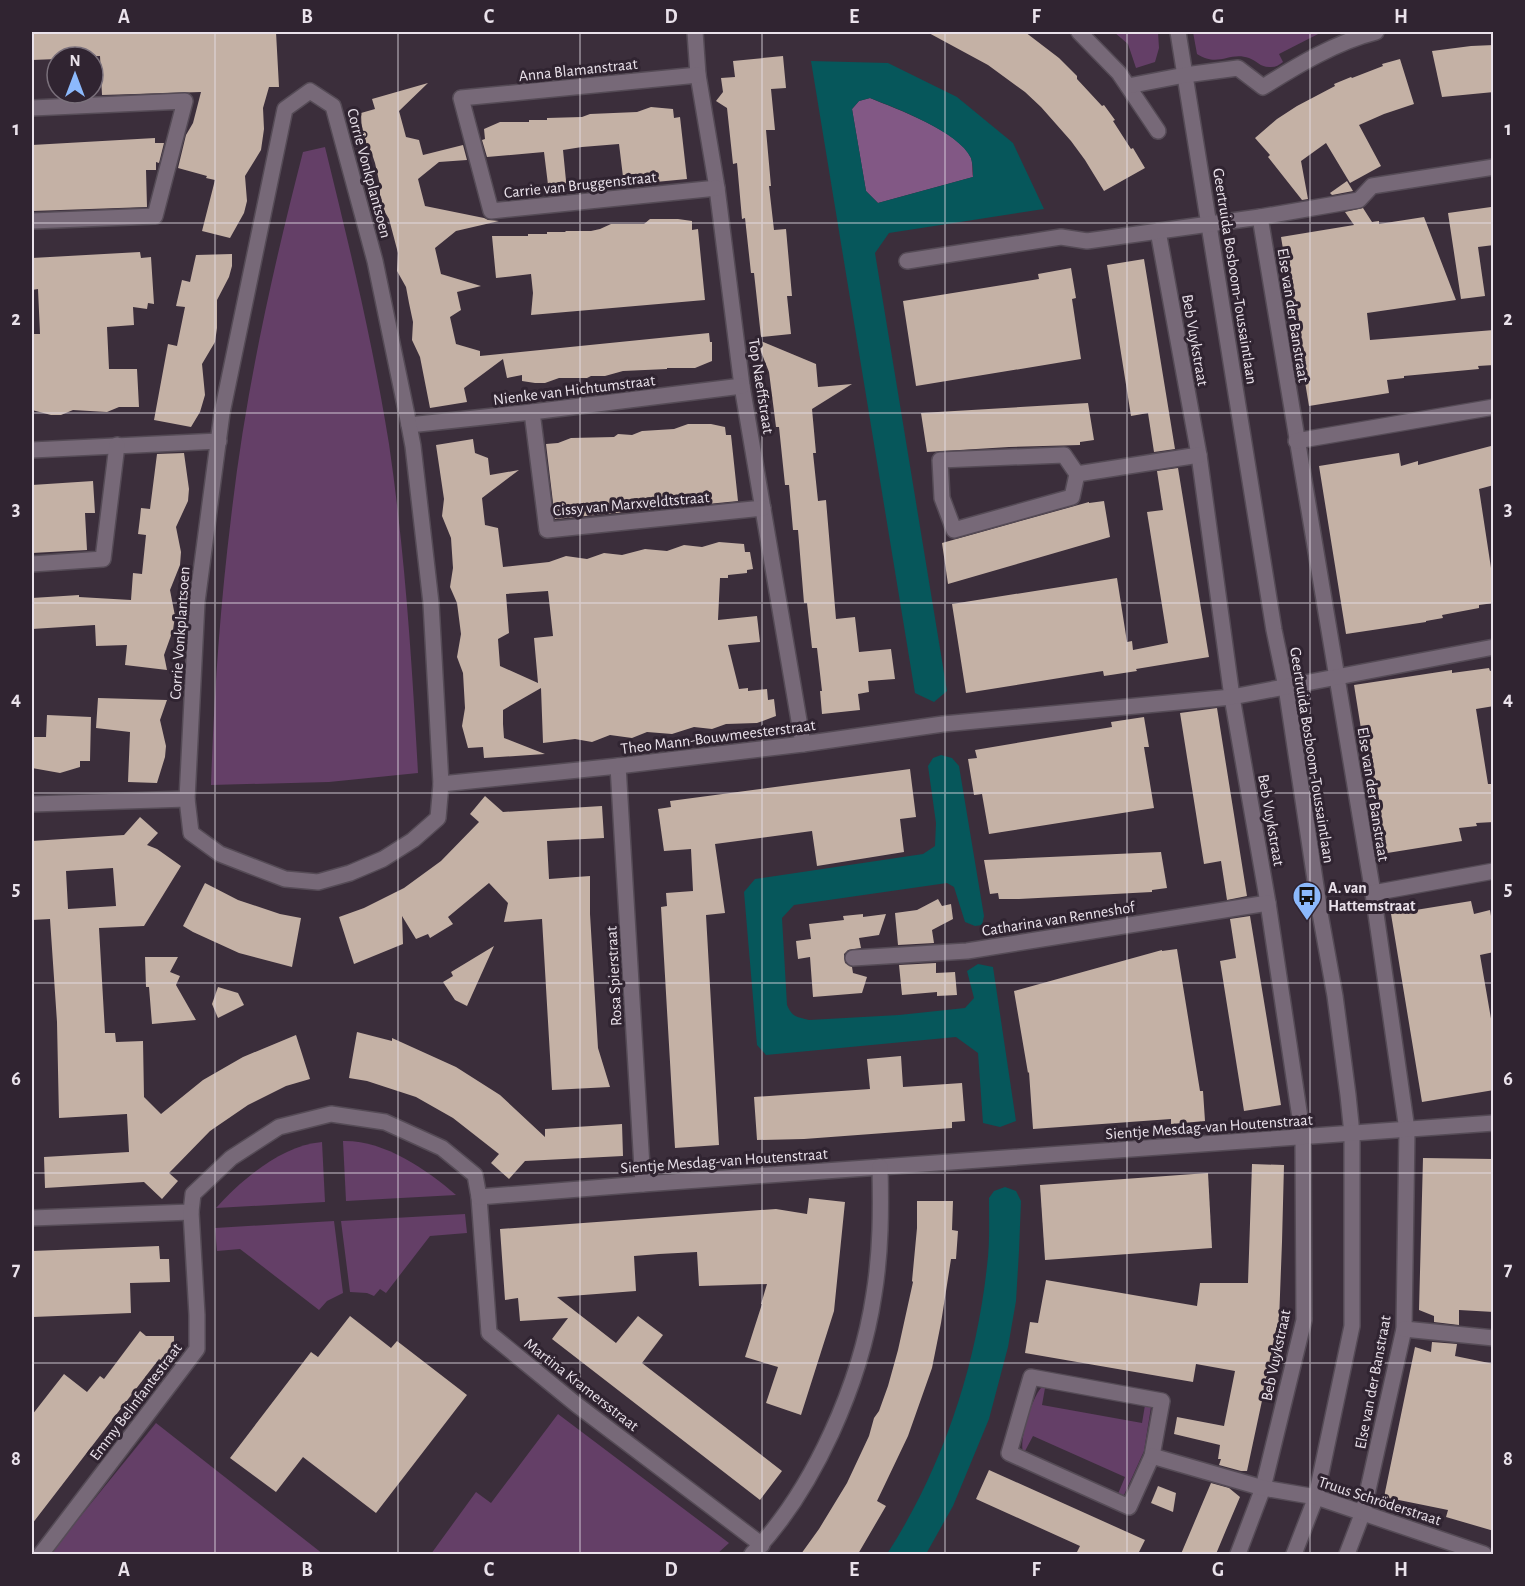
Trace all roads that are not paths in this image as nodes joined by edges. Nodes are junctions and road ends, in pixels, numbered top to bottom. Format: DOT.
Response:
graph roads {
  1 [pos="695,32"];
  2 [pos="1079,32"];
  3 [pos="1178,32"];
  4 [pos="1376,32"];
  5 [pos="698,75"];
  6 [pos="1185,75"];
  7 [pos="1128,86"];
  8 [pos="461,98"];
  9 [pos="32,108"];
  10 [pos="1158,131"];
  11 [pos="1494,167"];
  12 [pos="717,188"];
  13 [pos="1260,217"];
  14 [pos="32,221"];
  15 [pos="1209,224"];
  16 [pos="1158,231"];
  17 [pos="907,261"];
  18 [pos="742,386"];
  19 [pos="1494,407"];
  20 [pos="532,412"];
  21 [pos="409,425"];
  22 [pos="219,441"];
  23 [pos="1296,441"];
  24 [pos="117,445"];
  25 [pos="32,450"];
  26 [pos="1199,455"];
  27 [pos="1077,474"];
  28 [pos="764,508"];
  29 [pos="32,564"];
  30 [pos="1494,647"];
  31 [pos="1337,677"];
  32 [pos="1286,687"];
  33 [pos="1232,697"];
  34 [pos="803,744"];
  35 [pos="618,766"];
  36 [pos="441,784"];
  37 [pos="187,799"];
  38 [pos="32,804"];
  39 [pos="1494,871"];
  40 [pos="1372,893"];
  41 [pos="1268,903"];
  42 [pos="853,958"];
  43 [pos="1494,1124"];
  44 [pos="1407,1130"];
  45 [pos="1352,1134"];
  46 [pos="1303,1138"];
  47 [pos="880,1167"];
  48 [pos="643,1184"];
  49 [pos="479,1197"];
  50 [pos="192,1212"];
  51 [pos="32,1218"];
  52 [pos="1404,1329"];
  53 [pos="1494,1338"];
  54 [pos="1152,1456"];
  55 [pos="1263,1488"];
  56 [pos="1316,1497"];
  57 [pos="1363,1512"];
  58 [pos="757,1550"];
  59 [pos="41,1554"];
  60 [pos="1238,1554"];
  61 [pos="1294,1554"];
  62 [pos="1347,1554"];
  63 [pos="1484,1554"];
  1 -- 5 [label="street, Top Naeffstraat"];
  2 -- 7 [label="street"];
  3 -- 6 [label="street, Geertruida Bosboom-Toussaintlaan"];
  4 -- 6 [label="street"];
  5 -- 8 [label="street, Anna Blamanstraat"];
  5 -- 12 [label="street, Top Naeffstraat"];
  6 -- 7 [label="street"];
  6 -- 15 [label="street, Geertruida Bosboom-Toussaintlaan"];
  7 -- 10 [label="street"];
  8 -- 12 [label="street, Carrie van Bruggenstraat"];
  9 -- 14 [label="street"];
  11 -- 13 [label="street"];
  12 -- 18 [label="street, Top Naeffstraat"];
  13 -- 15 [label="street"];
  13 -- 23 [label="street, Else van der Banstraat"];
  15 -- 16 [label="street"];
  15 -- 32 [label="street, Geertruida Bosboom-Toussaintlaan"];
  16 -- 17 [label="street"];
  16 -- 26 [label="street, Beb Vuykstraat"];
  18 -- 20 [label="street, Nienke van Hichtumstraat"];
  18 -- 28 [label="street, Top Naeffstraat"];
  19 -- 23 [label="street"];
  20 -- 21 [label="street, Nienke van Hichtumstraat"];
  20 -- 28 [label="street, Cissy van Marxveldtstraat"];
  21 -- 22 [label="street, Corrie Vonkplantsoen"];
  21 -- 36 [label="street, Corrie Vonkplantsoen"];
  22 -- 24 [label="street"];
  22 -- 37 [label="street, Corrie Vonkplantsoen"];
  23 -- 31 [label="street, Else van der Banstraat"];
  24 -- 25 [label="street"];
  24 -- 29 [label="street"];
  26 -- 27 [label="street"];
  26 -- 33 [label="street, Beb Vuykstraat"];
  27 -- 27 [label="street"];
  28 -- 34 [label="street, Top Naeffstraat"];
  30 -- 31 [label="street, Theo Mann-Bouwmeesterstraat"];
  31 -- 32 [label="street, Theo Mann-Bouwmeesterstraat"];
  31 -- 40 [label="street, Else van der Banstraat"];
  32 -- 33 [label="street, Theo Mann-Bouwmeesterstraat"];
  32 -- 45 [label="street, Geertruida Bosboom-Toussaintlaan"];
  33 -- 34 [label="street, Theo Mann-Bouwmeesterstraat"];
  33 -- 41 [label="street, Beb Vuykstraat"];
  34 -- 35 [label="street, Theo Mann-Bouwmeesterstraat"];
  35 -- 36 [label="street, Theo Mann-Bouwmeesterstraat"];
  35 -- 48 [label="street, Rosa Spierstraat"];
  36 -- 37 [label="street"];
  37 -- 38 [label="street"];
  39 -- 40 [label="street"];
  40 -- 44 [label="street, Else van der Banstraat"];
  41 -- 42 [label="street, Catharina van Renneshof"];
  41 -- 46 [label="street, Beb Vuykstraat"];
  43 -- 44 [label="street, Sientje Mesdag-van Houtenstraat"];
  44 -- 45 [label="street, Sientje Mesdag-van Houtenstraat"];
  44 -- 52 [label="street, Else van der Banstraat"];
  45 -- 46 [label="street, Sientje Mesdag-van Houtenstraat"];
  45 -- 56 [label="street, Geertruida Bosboom-Toussaintlaan"];
  46 -- 47 [label="street, Sientje Mesdag-van Houtenstraat"];
  46 -- 55 [label="street, Beb Vuykstraat"];
  47 -- 48 [label="street, Sientje Mesdag-van Houtenstraat"];
  47 -- 58 [label="street"];
  48 -- 49 [label="street, Sientje Mesdag-van Houtenstraat"];
  49 -- 50 [label="street"];
  49 -- 58 [label="street, Martina Kramersstraat"];
  50 -- 51 [label="street"];
  50 -- 59 [label="street, Emmy Belinfantestraat"];
  52 -- 53 [label="street"];
  52 -- 57 [label="street, Else van der Banstraat"];
  54 -- 54 [label="street"];
  54 -- 55 [label="street, Truus Schröderstraat"];
  55 -- 56 [label="street, Truus Schröderstraat"];
  55 -- 60 [label="street, Beb Vuykstraat"];
  56 -- 57 [label="street, Truus Schröderstraat"];
  56 -- 61 [label="street, Geertruida Bosboom-Toussaintlaan"];
  57 -- 62 [label="street, Else van der Banstraat"];
  57 -- 63 [label="street, Truus Schröderstraat"];
}
